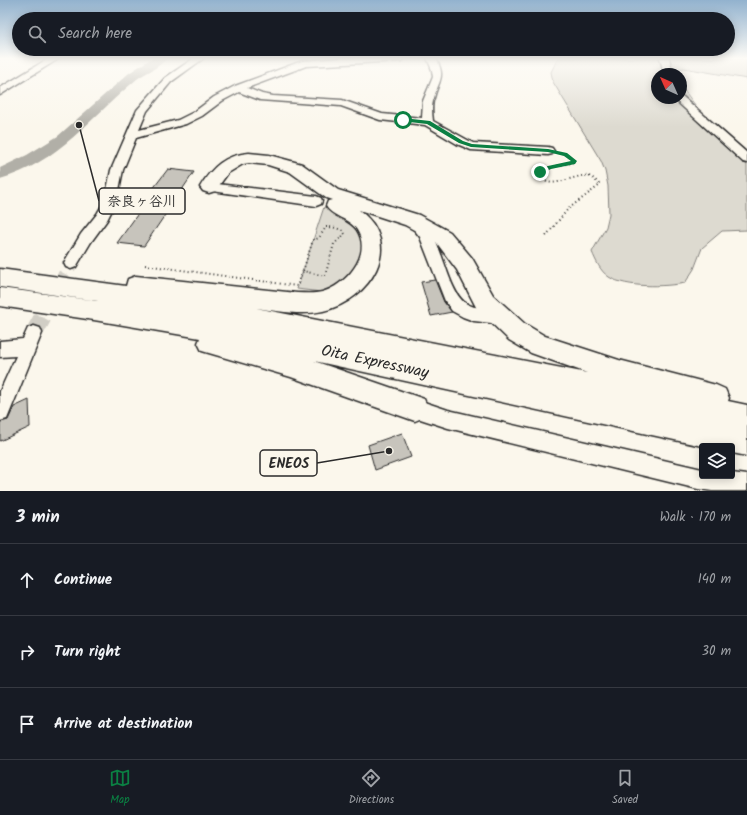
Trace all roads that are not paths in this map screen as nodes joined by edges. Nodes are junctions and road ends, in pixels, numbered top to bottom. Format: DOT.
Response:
graph roads {
  1 [pos="18,81"];
  2 [pos="167,81"];
  3 [pos="254,81"];
  4 [pos="437,81"];
  5 [pos="238,88"];
  6 [pos="0,92"];
  7 [pos="685,104"];
  8 [pos="428,122"];
  9 [pos="133,135"];
  10 [pos="548,151"];
  11 [pos="747,159"];
  12 [pos="209,187"];
  13 [pos="316,201"];
  14 [pos="71,263"];
  15 [pos="0,274"];
  16 [pos="0,278"];
  17 [pos="0,297"];
  18 [pos="0,302"];
  19 [pos="0,349"];
  20 [pos="747,406"];
  21 [pos="415,408"];
  22 [pos="0,412"];
  23 [pos="747,418"];
  24 [pos="747,442"];
  25 [pos="747,485"];
  1 -- 6 [label="street"];
  2 -- 9 [label="street"];
  3 -- 5 [label="street"];
  4 -- 8 [label="street"];
  5 -- 8 [label="street"];
  5 -- 9 [label="street"];
  7 -- 11 [label="street"];
  8 -- 10 [label="street"];
  9 -- 14 [label="street"];
  12 -- 13 [label="street"];
  12 -- 20 [label="highway"];
  13 -- 15 [label="highway"];
  16 -- 23 [label="highway, Oita Expressway"];
  17 -- 24 [label="highway, Oita Expressway"];
  18 -- 21 [label="highway"];
  19 -- 22 [label="street"];
  21 -- 25 [label="street"];
}
